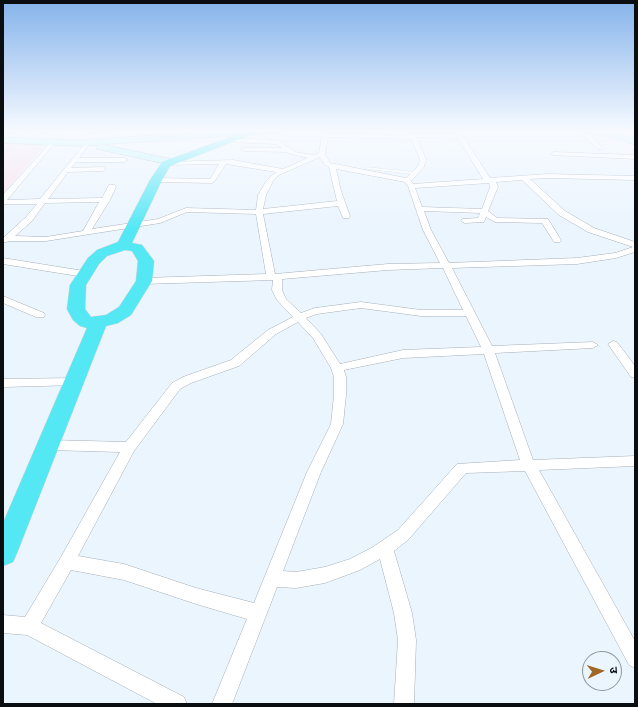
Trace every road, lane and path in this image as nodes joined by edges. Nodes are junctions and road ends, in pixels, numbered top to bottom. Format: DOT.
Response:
graph roads {
  1 [pos="34,163"];
  2 [pos="72,163"];
  3 [pos="169,163"];
  4 [pos="223,163"];
  5 [pos="231,163"];
  6 [pos="301,163"];
  7 [pos="328,163"];
  8 [pos="339,163"];
  9 [pos="422,163"];
  10 [pos="478,163"];
  11 [pos="366,168"];
  12 [pos="103,169"];
  13 [pos="67,170"];
  14 [pos="283,171"];
  15 [pos="524,178"];
  16 [pos="635,178"];
  17 [pos="156,180"];
  18 [pos="411,180"];
  19 [pos="490,181"];
  20 [pos="112,187"];
  21 [pos="106,200"];
  22 [pos="3,201"];
  23 [pos="42,202"];
  24 [pos="341,204"];
  25 [pos="419,209"];
  26 [pos="484,211"];
  27 [pos="259,212"];
  28 [pos="346,216"];
  29 [pos="465,221"];
  30 [pos="133,225"];
  31 [pos="86,232"];
  32 [pos="5,240"];
  33 [pos="557,240"];
  34 [pos="635,245"];
  35 [pos="124,246"];
  36 [pos="635,249"];
  37 [pos="3,262"];
  38 [pos="446,265"];
  39 [pos="84,274"];
  40 [pos="274,277"];
  41 [pos="144,282"];
  42 [pos="3,299"];
  43 [pos="469,313"];
  44 [pos="40,315"];
  45 [pos="300,316"];
  46 [pos="98,323"];
  47 [pos="613,344"];
  48 [pos="593,345"];
  49 [pos="488,350"];
  50 [pos="337,368"];
  51 [pos="635,374"];
  52 [pos="74,382"];
  53 [pos="3,383"];
  54 [pos="49,445"];
  55 [pos="129,447"];
  56 [pos="635,461"];
  57 [pos="529,466"];
  58 [pos="386,548"];
  59 [pos="3,553"];
  60 [pos="67,562"];
  61 [pos="273,579"];
  62 [pos="258,613"];
  63 [pos="3,624"];
  64 [pos="29,626"];
  65 [pos="635,659"];
  66 [pos="177,704"];
  67 [pos="222,704"];
  68 [pos="404,704"];
  1 -- 22 [label="street"];
  2 -- 13 [label="street"];
  3 -- 17 [label="highway"];
  4 -- 17 [label="street"];
  5 -- 14 [label="street"];
  6 -- 14 [label="street"];
  7 -- 24 [label="street"];
  8 -- 18 [label="street"];
  9 -- 18 [label="street"];
  10 -- 19 [label="street"];
  11 -- 18 [label="lane"];
  12 -- 13 [label="street"];
  13 -- 23 [label="street"];
  14 -- 27 [label="street"];
  15 -- 16 [label="street"];
  15 -- 19 [label="street"];
  15 -- 34 [label="street"];
  17 -- 30 [label="highway"];
  18 -- 19 [label="street"];
  18 -- 25 [label="street"];
  19 -- 26 [label="street"];
  20 -- 21 [label="street"];
  21 -- 23 [label="street"];
  21 -- 31 [label="street"];
  22 -- 23 [label="street"];
  23 -- 32 [label="street"];
  24 -- 27 [label="street"];
  24 -- 28 [label="street"];
  25 -- 26 [label="street"];
  25 -- 38 [label="street"];
  26 -- 29 [label="street"];
  26 -- 33 [label="street"];
  27 -- 30 [label="street"];
  27 -- 40 [label="street"];
  30 -- 31 [label="street"];
  30 -- 35 [label="highway"];
  31 -- 32 [label="street"];
  35 -- 39 [label="highway"];
  35 -- 41 [label="highway"];
  36 -- 38 [label="street"];
  37 -- 39 [label="street"];
  38 -- 40 [label="street"];
  38 -- 43 [label="street"];
  39 -- 46 [label="highway"];
  40 -- 41 [label="street"];
  40 -- 45 [label="street"];
  41 -- 46 [label="highway"];
  42 -- 44 [label="street"];
  43 -- 45 [label="street"];
  43 -- 49 [label="street"];
  45 -- 50 [label="street"];
  45 -- 55 [label="street"];
  46 -- 52 [label="highway"];
  47 -- 51 [label="street"];
  48 -- 49 [label="street"];
  49 -- 50 [label="street"];
  49 -- 57 [label="street"];
  50 -- 61 [label="street"];
  52 -- 53 [label="street"];
  52 -- 54 [label="highway"];
  54 -- 55 [label="street"];
  54 -- 59 [label="highway"];
  55 -- 60 [label="street"];
  56 -- 57 [label="street"];
  57 -- 58 [label="street"];
  57 -- 65 [label="street"];
  58 -- 61 [label="street"];
  58 -- 68 [label="street"];
  60 -- 62 [label="street"];
  60 -- 64 [label="street"];
  61 -- 62 [label="street"];
  62 -- 67 [label="street"];
  63 -- 64 [label="street"];
  64 -- 66 [label="street"];
}
